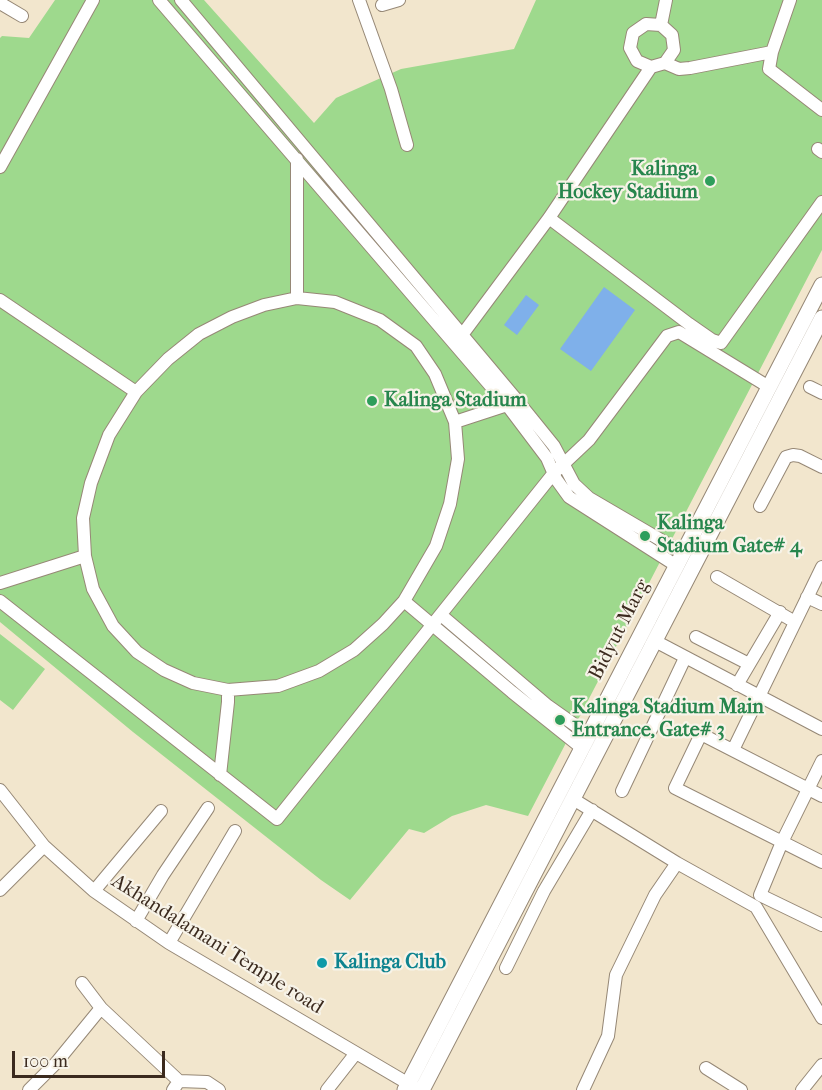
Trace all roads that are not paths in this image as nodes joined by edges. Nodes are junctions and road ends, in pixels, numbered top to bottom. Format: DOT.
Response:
graph roads {
  1 [pos="93,0"];
  2 [pos="159,0"];
  3 [pos="181,0"];
  4 [pos="359,0"];
  5 [pos="399,0"];
  6 [pos="666,0"];
  7 [pos="790,0"];
  8 [pos="0,3"];
  9 [pos="382,5"];
  10 [pos="22,16"];
  11 [pos="661,25"];
  12 [pos="772,52"];
  13 [pos="665,63"];
  14 [pos="651,67"];
  15 [pos="822,111"];
  16 [pos="301,143"];
  17 [pos="407,145"];
  18 [pos="297,161"];
  19 [pos="0,167"];
  20 [pos="822,202"];
  21 [pos="549,218"];
  22 [pos="822,285"];
  23 [pos="297,298"];
  24 [pos="0,300"];
  25 [pos="822,318"];
  26 [pos="464,334"];
  27 [pos="455,345"];
  28 [pos="770,387"];
  29 [pos="810,387"];
  30 [pos="136,392"];
  31 [pos="822,393"];
  32 [pos="507,405"];
  33 [pos="454,422"];
  34 [pos="563,463"];
  35 [pos="822,467"];
  36 [pos="553,474"];
  37 [pos="760,507"];
  38 [pos="85,556"];
  39 [pos="680,560"];
  40 [pos="822,567"];
  41 [pos="717,578"];
  42 [pos="0,583"];
  43 [pos="807,597"];
  44 [pos="0,601"];
  45 [pos="404,601"];
  46 [pos="822,604"];
  47 [pos="780,612"];
  48 [pos="437,620"];
  49 [pos="795,622"];
  50 [pos="696,637"];
  51 [pos="655,641"];
  52 [pos="685,657"];
  53 [pos="749,664"];
  54 [pos="737,685"];
  55 [pos="228,690"];
  56 [pos="758,696"];
  57 [pos="822,729"];
  58 [pos="586,742"];
  59 [pos="733,750"];
  60 [pos="822,761"];
  61 [pos="220,775"];
  62 [pos="809,789"];
  63 [pos="0,790"];
  64 [pos="622,791"];
  65 [pos="822,796"];
  66 [pos="573,799"];
  67 [pos="208,808"];
  68 [pos="592,810"];
  69 [pos="161,811"];
  70 [pos="235,831"];
  71 [pos="782,843"];
  72 [pos="44,846"];
  73 [pos="822,862"];
  74 [pos="676,863"];
  75 [pos="0,890"];
  76 [pos="94,891"];
  77 [pos="135,921"];
  78 [pos="822,925"];
  79 [pos="169,943"];
  80 [pos="506,968"];
  81 [pos="82,983"];
  82 [pos="100,1008"];
  83 [pos="822,1018"];
  84 [pos="356,1053"];
  85 [pos="822,1065"];
  86 [pos="706,1068"];
  87 [pos="176,1085"];
  88 [pos="414,1088"];
  89 [pos="29,1090"];
  90 [pos="219,1090"];
  91 [pos="327,1090"];
  92 [pos="583,1090"];
  93 [pos="741,1090"];
  94 [pos="802,1090"];
  1 -- 19 [label="street"];
  2 -- 18 [label="street"];
  3 -- 16 [label="street"];
  4 -- 17 [label="street"];
  5 -- 9 [label="street"];
  6 -- 11 [label="street"];
  7 -- 12 [label="street"];
  8 -- 10 [label="street"];
  11 -- 13 [label="street"];
  11 -- 14 [label="street"];
  12 -- 13 [label="street"];
  12 -- 15 [label="street"];
  13 -- 14 [label="street"];
  14 -- 21 [label="street"];
  16 -- 18 [label="street"];
  16 -- 26 [label="street"];
  18 -- 23 [label="street"];
  18 -- 27 [label="street"];
  20 -- 21 [label="street"];
  21 -- 26 [label="street"];
  22 -- 28 [label="main road, Bidyut Marg"];
  23 -- 30 [label="street"];
  23 -- 33 [label="street"];
  24 -- 30 [label="street"];
  25 -- 51 [label="main road, Bidyut Marg"];
  26 -- 27 [label="street"];
  26 -- 34 [label="street"];
  27 -- 32 [label="street"];
  28 -- 34 [label="street"];
  28 -- 39 [label="main road, Bidyut Marg"];
  29 -- 31 [label="street"];
  30 -- 38 [label="street"];
  32 -- 33 [label="street"];
  32 -- 36 [label="street"];
  33 -- 45 [label="street"];
  34 -- 36 [label="street"];
  34 -- 39 [label="street"];
  35 -- 37 [label="street"];
  36 -- 39 [label="street"];
  36 -- 48 [label="street"];
  38 -- 42 [label="street"];
  38 -- 55 [label="street"];
  39 -- 58 [label="main road, Bidyut Marg"];
  40 -- 43 [label="street"];
  41 -- 47 [label="street"];
  43 -- 46 [label="street"];
  43 -- 49 [label="street"];
  44 -- 61 [label="street"];
  45 -- 48 [label="street"];
  45 -- 55 [label="street"];
  47 -- 49 [label="street"];
  47 -- 53 [label="street"];
  48 -- 58 [label="street"];
  48 -- 61 [label="street"];
  49 -- 56 [label="street"];
  50 -- 53 [label="street"];
  51 -- 52 [label="street"];
  51 -- 66 [label="main road, Bidyut Marg"];
  52 -- 54 [label="street"];
  52 -- 64 [label="street"];
  53 -- 54 [label="street"];
  54 -- 56 [label="street"];
  55 -- 61 [label="street"];
  56 -- 57 [label="street"];
  56 -- 59 [label="street"];
  58 -- 88 [label="main road, Bidyut Marg"];
  59 -- 62 [label="street"];
  59 -- 71 [label="street"];
  60 -- 62 [label="street"];
  62 -- 65 [label="street"];
  62 -- 71 [label="street"];
  63 -- 72 [label="street, Akhandalamani Temple road"];
  66 -- 68 [label="street"];
  66 -- 88 [label="main road, Bidyut Marg"];
  67 -- 77 [label="street"];
  68 -- 74 [label="street"];
  68 -- 80 [label="street"];
  69 -- 76 [label="street"];
  70 -- 79 [label="street"];
  71 -- 73 [label="street"];
  71 -- 78 [label="street"];
  72 -- 75 [label="street"];
  72 -- 76 [label="street, Akhandalamani Temple road"];
  74 -- 83 [label="street"];
  74 -- 92 [label="street"];
  76 -- 77 [label="street, Akhandalamani Temple road"];
  77 -- 79 [label="street, Akhandalamani Temple road"];
  79 -- 84 [label="street, Akhandalamani Temple road"];
  81 -- 82 [label="street"];
  82 -- 87 [label="street"];
  82 -- 89 [label="street"];
  84 -- 88 [label="street, Akhandalamani Temple road"];
  84 -- 91 [label="street"];
  85 -- 94 [label="street"];
  86 -- 93 [label="street"];
  87 -- 90 [label="street"];
}
